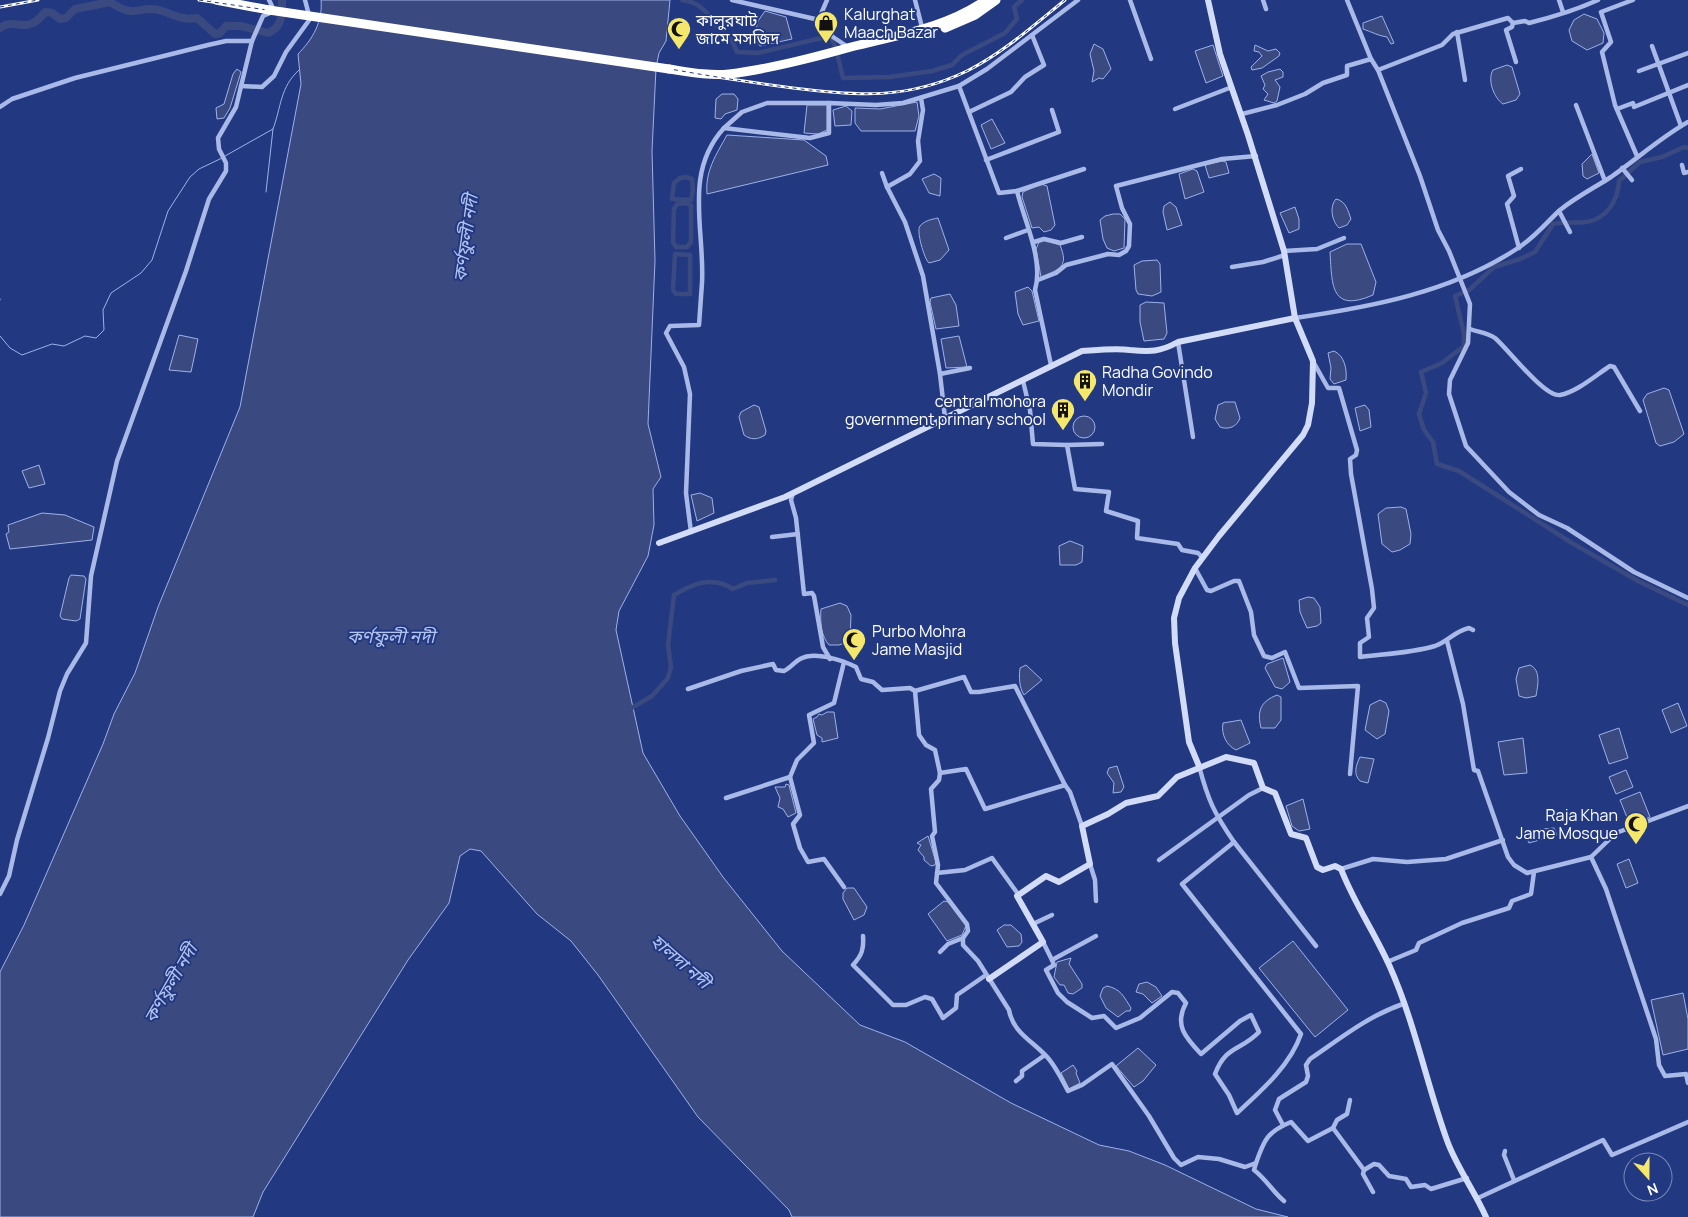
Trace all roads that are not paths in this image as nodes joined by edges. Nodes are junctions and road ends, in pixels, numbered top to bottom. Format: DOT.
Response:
graph roads {
  1 [pos="216,0"];
  2 [pos="305,0"];
  3 [pos="732,0"];
  4 [pos="826,0"];
  5 [pos="915,0"];
  6 [pos="986,0"];
  7 [pos="996,0"];
  8 [pos="1078,0"];
  9 [pos="1130,0"];
  10 [pos="1208,0"];
  11 [pos="1263,0"];
  12 [pos="1348,0"];
  13 [pos="1559,0"];
  14 [pos="1598,0"];
  15 [pos="1633,0"];
  16 [pos="1618,3"];
  17 [pos="269,5"];
  18 [pos="1266,9"];
  19 [pos="1563,12"];
  20 [pos="1601,12"];
  21 [pos="1513,23"];
  22 [pos="825,29"];
  23 [pos="923,32"];
  24 [pos="1457,32"];
  25 [pos="1032,35"];
  26 [pos="252,41"];
  27 [pos="1652,46"];
  28 [pos="848,50"];
  29 [pos="1688,53"];
  30 [pos="1151,59"];
  31 [pos="1371,59"];
  32 [pos="1516,62"];
  33 [pos="1659,64"];
  34 [pos="1378,70"];
  35 [pos="1639,70"];
  36 [pos="1465,80"];
  37 [pos="1688,85"];
  38 [pos="241,86"];
  39 [pos="959,86"];
  40 [pos="1232,87"];
  41 [pos="1670,93"];
  42 [pos="921,98"];
  43 [pos="829,103"];
  44 [pos="1576,105"];
  45 [pos="0,107"];
  46 [pos="1175,109"];
  47 [pos="1617,109"];
  48 [pos="1052,110"];
  49 [pos="969,112"];
  50 [pos="1242,114"];
  51 [pos="1688,122"];
  52 [pos="1682,126"];
  53 [pos="724,128"];
  54 [pos="1256,156"];
  55 [pos="1637,156"];
  56 [pos="986,160"];
  57 [pos="1682,165"];
  58 [pos="1521,169"];
  59 [pos="1084,170"];
  60 [pos="1625,172"];
  61 [pos="1688,172"];
  62 [pos="882,173"];
  63 [pos="1632,180"];
  64 [pos="1605,181"];
  65 [pos="887,187"];
  66 [pos="1017,191"];
  67 [pos="1559,211"];
  68 [pos="1028,230"];
  69 [pos="1570,232"];
  70 [pos="1082,237"];
  71 [pos="1006,238"];
  72 [pos="1344,238"];
  73 [pos="1034,242"];
  74 [pos="1519,248"];
  75 [pos="1284,253"];
  76 [pos="1232,268"];
  77 [pos="1459,278"];
  78 [pos="1038,280"];
  79 [pos="1295,318"];
  80 [pos="1470,330"];
  81 [pos="1178,342"];
  82 [pos="1313,361"];
  83 [pos="1052,364"];
  84 [pos="970,368"];
  85 [pos="940,374"];
  86 [pos="1023,381"];
  87 [pos="1640,411"];
  88 [pos="945,418"];
  89 [pos="1193,437"];
  90 [pos="1102,444"];
  91 [pos="1067,445"];
  92 [pos="793,493"];
  93 [pos="691,532"];
  94 [pos="798,534"];
  95 [pos="772,537"];
  96 [pos="660,543"];
  97 [pos="1202,557"];
  98 [pos="1195,568"];
  99 [pos="1688,598"];
  100 [pos="1473,630"];
  101 [pos="1447,640"];
  102 [pos="830,659"];
  103 [pos="844,662"];
  104 [pos="688,690"];
  105 [pos="915,691"];
  106 [pos="1199,766"];
  107 [pos="940,772"];
  108 [pos="1350,774"];
  109 [pos="790,777"];
  110 [pos="1065,785"];
  111 [pos="1263,788"];
  112 [pos="726,798"];
  113 [pos="1688,806"];
  114 [pos="1217,819"];
  115 [pos="1082,826"];
  116 [pos="1503,840"];
  117 [pos="1234,842"];
  118 [pos="1591,857"];
  119 [pos="1159,860"];
  120 [pos="1090,864"];
  121 [pos="1341,869"];
  122 [pos="1534,872"];
  123 [pos="937,873"];
  124 [pos="844,887"];
  125 [pos="0,894"];
  126 [pos="1018,894"];
  127 [pos="1096,901"];
  128 [pos="1052,915"];
  129 [pos="1034,924"];
  130 [pos="863,936"];
  131 [pos="1096,936"];
  132 [pos="964,938"];
  133 [pos="1043,942"];
  134 [pos="1316,946"];
  135 [pos="940,952"];
  136 [pos="1052,960"];
  137 [pos="1387,962"];
  138 [pos="987,977"];
  139 [pos="1404,1004"];
  140 [pos="1045,1055"];
  141 [pos="1016,1081"];
  142 [pos="1688,1082"];
  143 [pos="1350,1100"];
  144 [pos="1688,1122"];
  145 [pos="1283,1126"];
  146 [pos="1333,1128"];
  147 [pos="1505,1151"];
  148 [pos="1256,1163"];
  149 [pos="1364,1170"];
  150 [pos="1466,1178"];
  151 [pos="1514,1180"];
  152 [pos="1373,1192"];
  153 [pos="1478,1198"];
  154 [pos="1284,1202"];
  155 [pos="1486,1217"];
  1 -- 17 [label="highway"];
  2 -- 38 [label="street"];
  3 -- 22 [label="street"];
  4 -- 22 [label="street"];
  5 -- 23 [label="street"];
  6 -- 23 [label="highway"];
  7 -- 23 [label="highway"];
  8 -- 25 [label="street"];
  9 -- 30 [label="street"];
  10 -- 40 [label="street"];
  11 -- 18 [label="street"];
  12 -- 31 [label="street"];
  13 -- 19 [label="street"];
  14 -- 19 [label="street"];
  14 -- 20 [label="street"];
  15 -- 16 [label="street"];
  16 -- 20 [label="street"];
  17 -- 26 [label="street"];
  17 -- 28 [label="highway, bridge"];
  19 -- 21 [label="street"];
  20 -- 47 [label="street"];
  21 -- 24 [label="street"];
  21 -- 32 [label="street"];
  22 -- 28 [label="street"];
  23 -- 28 [label="highway"];
  24 -- 34 [label="street"];
  24 -- 36 [label="street"];
  25 -- 39 [label="street"];
  25 -- 49 [label="street"];
  26 -- 38 [label="street"];
  26 -- 45 [label="street"];
  27 -- 33 [label="street"];
  29 -- 33 [label="street"];
  31 -- 34 [label="street"];
  31 -- 50 [label="street"];
  33 -- 35 [label="street"];
  33 -- 41 [label="street"];
  34 -- 77 [label="street"];
  37 -- 41 [label="street"];
  38 -- 125 [label="street"];
  39 -- 42 [label="street"];
  39 -- 49 [label="street"];
  40 -- 46 [label="street"];
  40 -- 50 [label="street"];
  41 -- 47 [label="street"];
  41 -- 52 [label="street"];
  42 -- 43 [label="street"];
  42 -- 65 [label="street"];
  43 -- 53 [label="street"];
  43 -- 53 [label="street"];
  44 -- 64 [label="street"];
  47 -- 55 [label="street"];
  48 -- 56 [label="street"];
  49 -- 56 [label="street"];
  50 -- 54 [label="street"];
  51 -- 52 [label="street"];
  52 -- 55 [label="street"];
  53 -- 93 [label="street"];
  54 -- 75 [label="street"];
  54 -- 78 [label="street"];
  55 -- 60 [label="street"];
  56 -- 66 [label="street"];
  57 -- 61 [label="street"];
  58 -- 74 [label="street"];
  59 -- 66 [label="street"];
  60 -- 63 [label="street"];
  60 -- 64 [label="street"];
  62 -- 65 [label="street"];
  64 -- 67 [label="street"];
  65 -- 85 [label="street"];
  66 -- 68 [label="street"];
  67 -- 69 [label="street"];
  67 -- 74 [label="street"];
  68 -- 71 [label="street"];
  68 -- 73 [label="street"];
  70 -- 73 [label="street"];
  72 -- 75 [label="street"];
  73 -- 78 [label="street"];
  74 -- 77 [label="street"];
  75 -- 76 [label="street"];
  75 -- 79 [label="street"];
  77 -- 79 [label="street"];
  77 -- 80 [label="street"];
  78 -- 83 [label="street"];
  79 -- 81 [label="street"];
  79 -- 82 [label="street"];
  80 -- 87 [label="street"];
  80 -- 99 [label="street"];
  81 -- 83 [label="street"];
  81 -- 89 [label="street"];
  82 -- 97 [label="street"];
  82 -- 101 [label="street"];
  83 -- 86 [label="street"];
  84 -- 85 [label="street"];
  85 -- 88 [label="street"];
  86 -- 88 [label="street"];
  86 -- 91 [label="street"];
  88 -- 92 [label="street"];
  90 -- 91 [label="street"];
  91 -- 97 [label="street"];
  92 -- 93 [label="street"];
  92 -- 94 [label="street"];
  93 -- 96 [label="street"];
  94 -- 95 [label="street"];
  94 -- 102 [label="street"];
  97 -- 98 [label="street"];
  98 -- 106 [label="street"];
  98 -- 108 [label="street"];
  100 -- 101 [label="street"];
  101 -- 116 [label="street"];
  102 -- 103 [label="street"];
  102 -- 104 [label="street"];
  103 -- 105 [label="street"];
  103 -- 109 [label="street"];
  105 -- 107 [label="street"];
  105 -- 110 [label="street"];
  106 -- 111 [label="street"];
  106 -- 114 [label="street"];
  106 -- 115 [label="street"];
  107 -- 110 [label="street"];
  107 -- 123 [label="street"];
  109 -- 112 [label="street"];
  109 -- 124 [label="street"];
  110 -- 115 [label="street"];
  111 -- 114 [label="street"];
  111 -- 121 [label="street"];
  113 -- 118 [label="street"];
  114 -- 117 [label="street"];
  114 -- 119 [label="street"];
  115 -- 120 [label="street"];
  116 -- 121 [label="street"];
  116 -- 122 [label="street"];
  117 -- 134 [label="street"];
  117 -- 136 [label="street"];
  118 -- 122 [label="street"];
  118 -- 142 [label="street"];
  120 -- 126 [label="street"];
  120 -- 127 [label="street"];
  121 -- 137 [label="street"];
  122 -- 137 [label="street"];
  123 -- 126 [label="street"];
  123 -- 132 [label="street"];
  126 -- 129 [label="street"];
  128 -- 129 [label="street"];
  129 -- 133 [label="street"];
  130 -- 138 [label="street"];
  131 -- 136 [label="street"];
  132 -- 135 [label="street"];
  132 -- 138 [label="street"];
  133 -- 136 [label="street"];
  133 -- 138 [label="street"];
  137 -- 139 [label="street"];
  138 -- 140 [label="street"];
  139 -- 145 [label="street"];
  139 -- 150 [label="street"];
  140 -- 141 [label="street"];
  140 -- 148 [label="street"];
  143 -- 146 [label="street"];
  144 -- 151 [label="street"];
  145 -- 146 [label="street"];
  145 -- 148 [label="street"];
  146 -- 149 [label="street"];
  147 -- 151 [label="street"];
  148 -- 154 [label="street"];
  149 -- 150 [label="street"];
  149 -- 152 [label="street"];
  150 -- 153 [label="street"];
  151 -- 153 [label="street"];
  153 -- 155 [label="street"];
}
